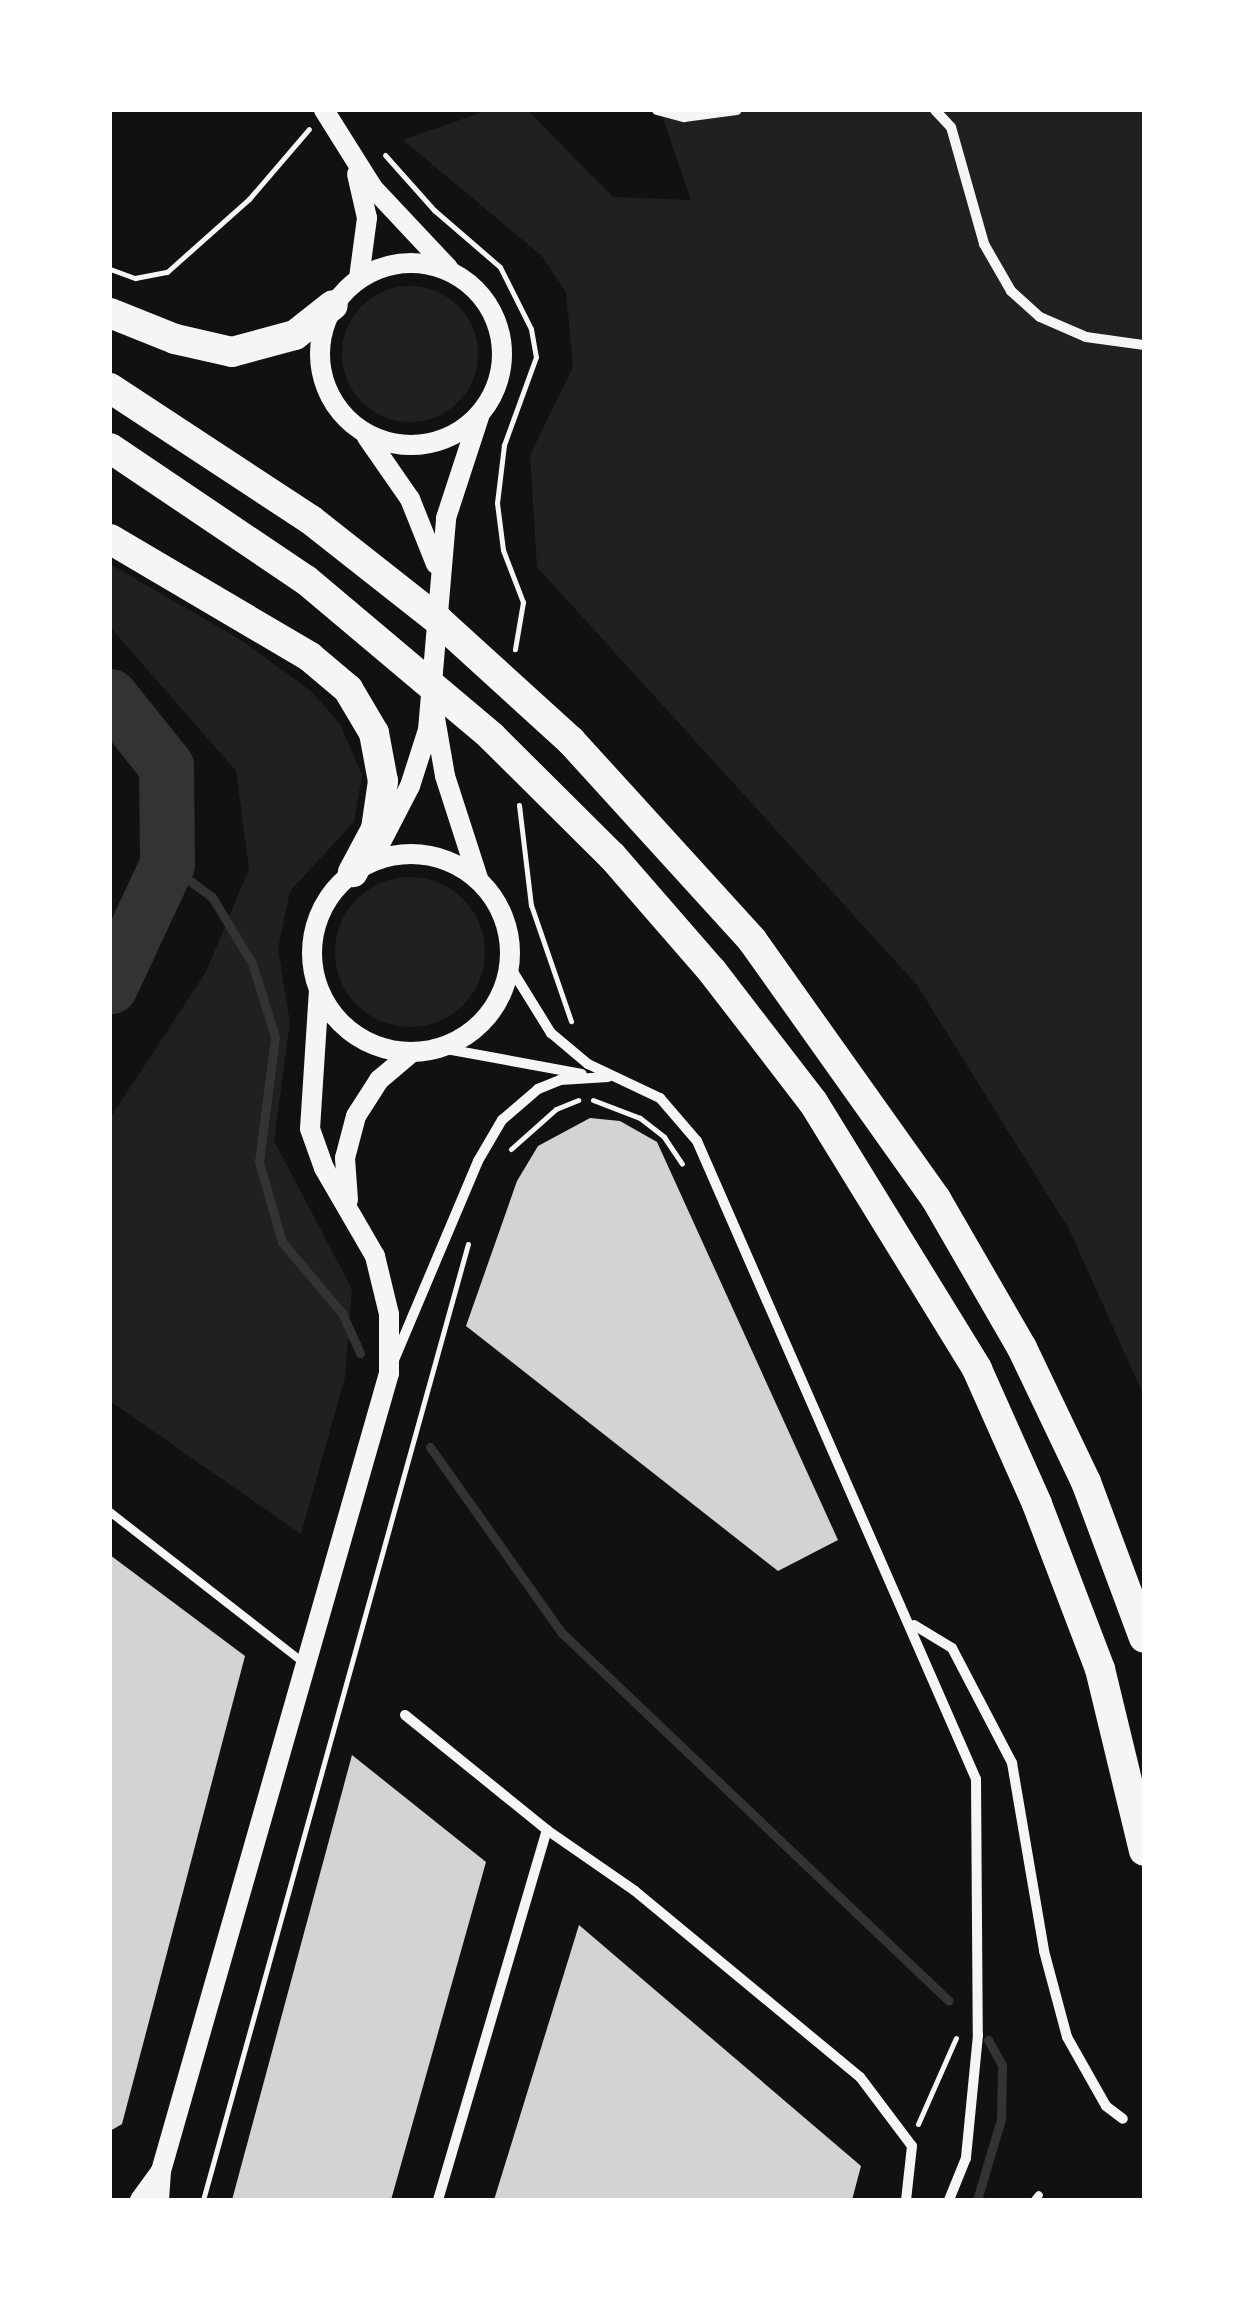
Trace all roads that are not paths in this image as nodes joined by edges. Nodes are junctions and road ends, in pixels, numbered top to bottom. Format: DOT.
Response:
graph roads {
  1 [pos="657,110"];
  2 [pos="737,110"];
  3 [pos="934,110"];
  4 [pos="324,111"];
  5 [pos="350,158"];
  6 [pos="452,272"];
  7 [pos="359,278"];
  8 [pos="333,305"];
  9 [pos="110,313"];
  10 [pos="1144,345"];
  11 [pos="110,388"];
  12 [pos="482,411"];
  13 [pos="364,433"];
  14 [pos="110,448"];
  15 [pos="110,539"];
  16 [pos="440,576"];
  17 [pos="433,702"];
  18 [pos="361,867"];
  19 [pos="478,879"];
  20 [pos="510,968"];
  21 [pos="319,991"];
  22 [pos="440,1048"];
  23 [pos="411,1053"];
  24 [pos="586,1076"];
  25 [pos="614,1077"];
  26 [pos="348,1202"];
  27 [pos="388,1373"];
  28 [pos="110,1512"];
  29 [pos="913,1625"];
  30 [pos="1144,1638"];
  31 [pos="306,1664"];
  32 [pos="405,1715"];
  33 [pos="547,1830"];
  34 [pos="1144,1851"];
  35 [pos="1123,2119"];
  36 [pos="161,2171"];
  37 [pos="140,2200"];
  38 [pos="159,2200"];
  39 [pos="438,2200"];
  40 [pos="906,2200"];
  41 [pos="949,2200"];
  1 -- 2 [label="street"];
  3 -- 10 [label="street"];
  4 -- 5 [label="main road"];
  5 -- 6 [label="main road"];
  5 -- 7 [label="main road"];
  6 -- 7 [label="main road"];
  6 -- 12 [label="main road"];
  7 -- 8 [label="main road"];
  8 -- 9 [label="highway"];
  8 -- 13 [label="main road"];
  11 -- 30 [label="highway"];
  12 -- 13 [label="main road"];
  12 -- 16 [label="main road"];
  13 -- 16 [label="main road"];
  14 -- 34 [label="highway"];
  15 -- 18 [label="highway"];
  16 -- 17 [label="main road"];
  17 -- 18 [label="main road"];
  17 -- 19 [label="main road"];
  18 -- 19 [label="main road"];
  18 -- 21 [label="main road"];
  19 -- 20 [label="main road"];
  20 -- 22 [label="main road"];
  20 -- 25 [label="street"];
  21 -- 23 [label="main road"];
  21 -- 26 [label="main road"];
  22 -- 23 [label="main road"];
  22 -- 24 [label="street"];
  23 -- 26 [label="main road"];
  24 -- 25 [label="street"];
  24 -- 27 [label="street"];
  25 -- 29 [label="street"];
  26 -- 27 [label="main road"];
  27 -- 31 [label="main road"];
  28 -- 31 [label="lane"];
  29 -- 35 [label="street"];
  29 -- 41 [label="street"];
  31 -- 36 [label="main road"];
  32 -- 33 [label="street"];
  33 -- 39 [label="street"];
  33 -- 40 [label="street"];
  36 -- 37 [label="main road"];
  36 -- 38 [label="main road"];
}
